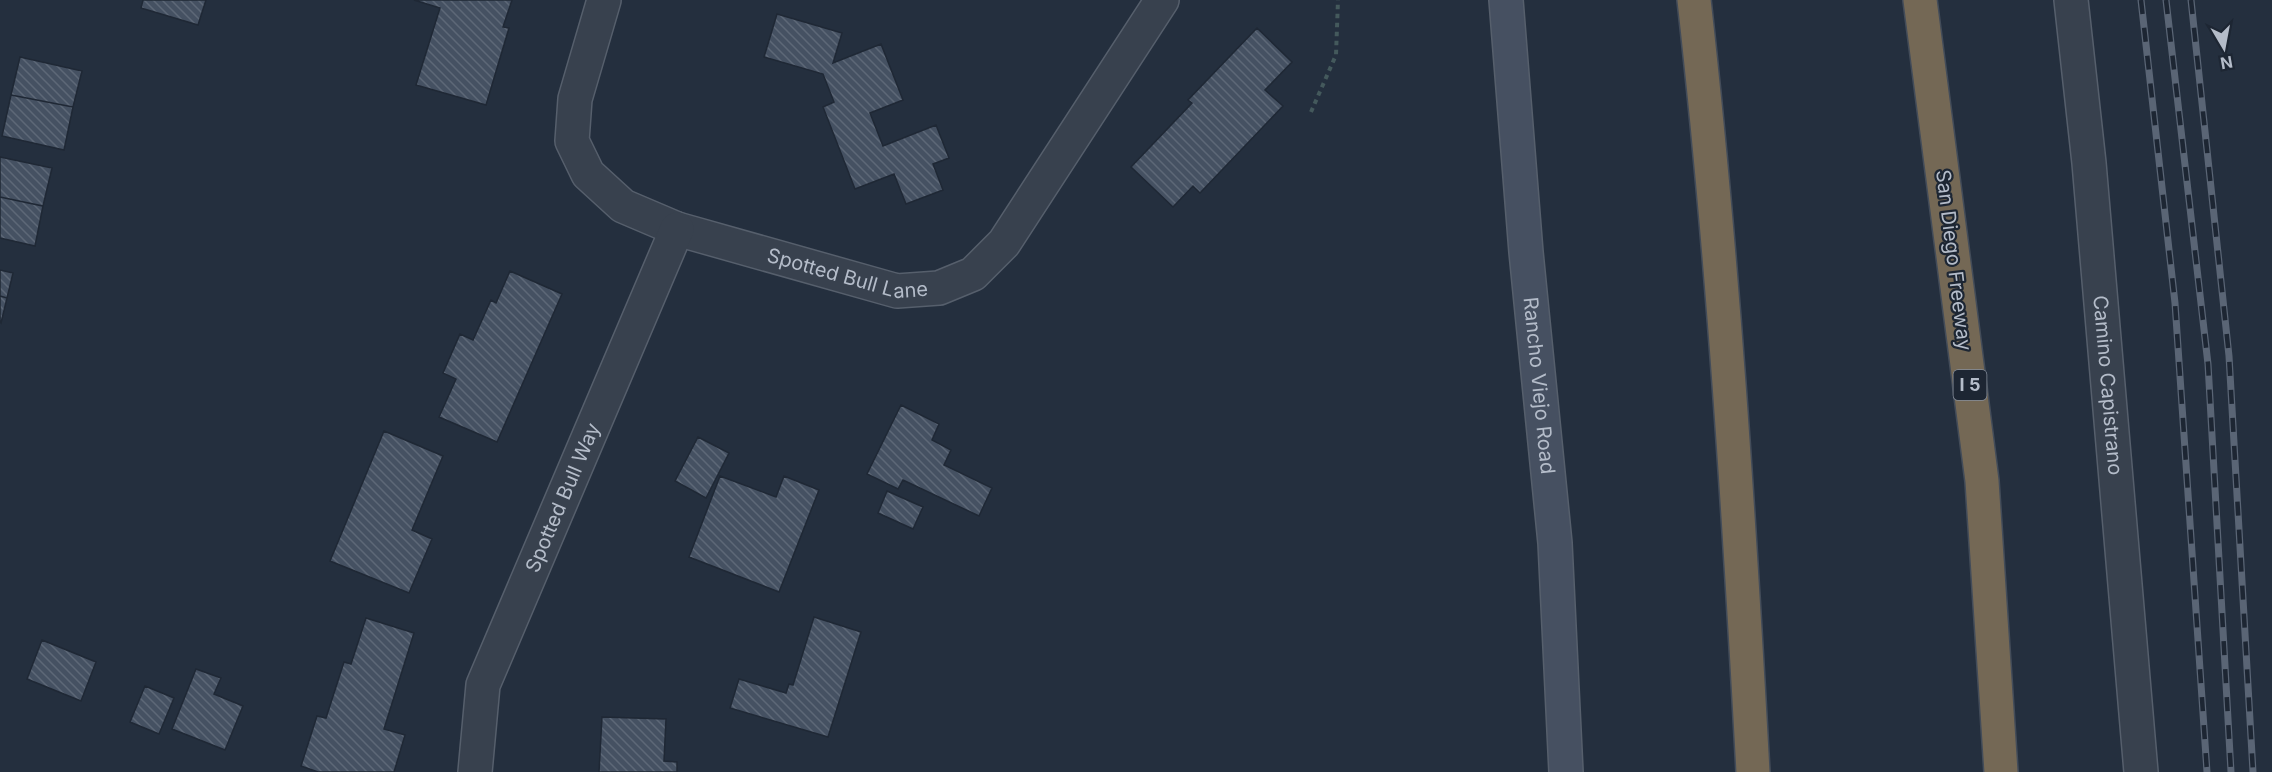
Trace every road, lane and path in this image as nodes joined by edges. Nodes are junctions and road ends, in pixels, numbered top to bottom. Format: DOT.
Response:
graph roads {
  1 [pos="604,0"];
  2 [pos="1162,0"];
  3 [pos="1338,0"];
  4 [pos="1506,0"];
  5 [pos="1694,0"];
  6 [pos="1920,0"];
  7 [pos="2071,0"];
  8 [pos="1311,112"];
  9 [pos="678,229"];
  10 [pos="475,772"];
  11 [pos="1566,772"];
  12 [pos="1753,772"];
  13 [pos="2001,772"];
  14 [pos="2141,772"];
  1 -- 9 [label="street, Spotted Bull Lane"];
  2 -- 9 [label="street, Spotted Bull Lane"];
  3 -- 8 [label="path"];
  4 -- 11 [label="main road, Rancho Viejo Road"];
  5 -- 12 [label="highway"];
  6 -- 13 [label="highway, San Diego Freeway / I 5"];
  7 -- 14 [label="street, Camino Capistrano"];
  9 -- 10 [label="street, Spotted Bull Way"];
}
